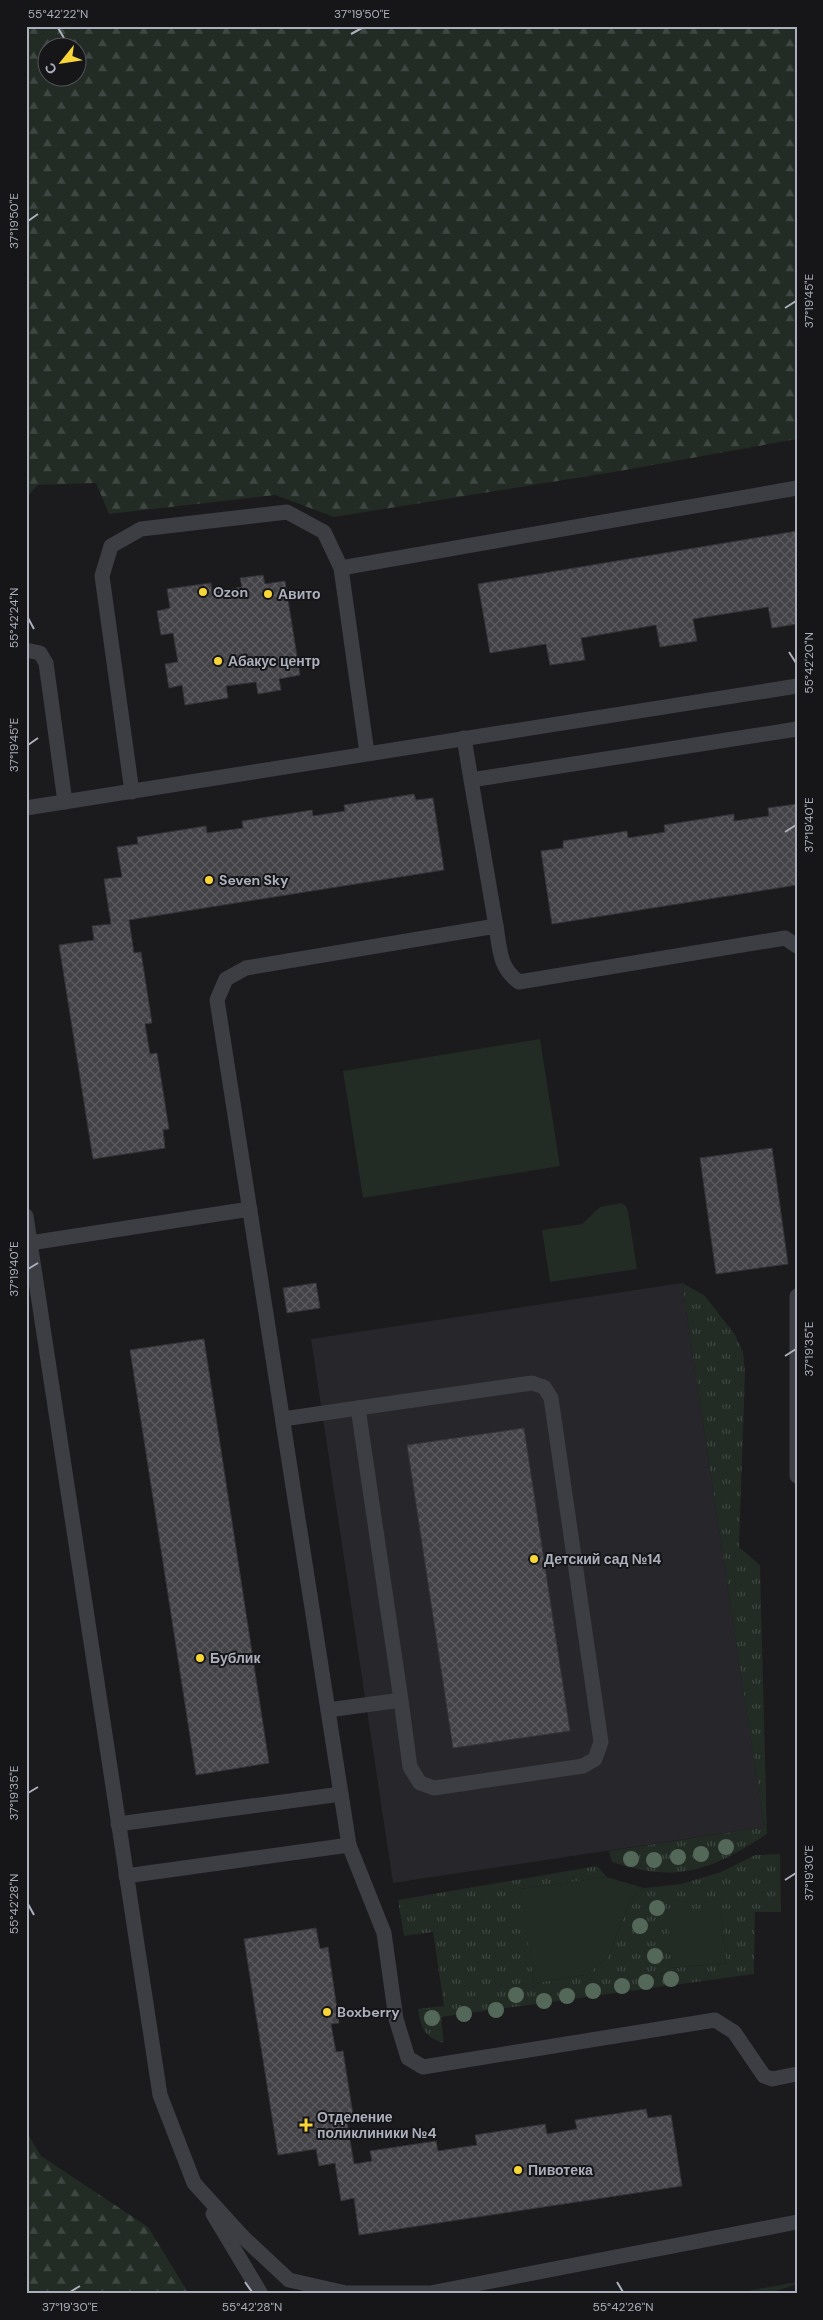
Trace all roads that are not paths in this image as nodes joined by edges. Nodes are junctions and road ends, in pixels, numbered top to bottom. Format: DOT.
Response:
graph roads {
  1 [pos="797,488"];
  2 [pos="341,568"];
  3 [pos="26,650"];
  4 [pos="797,686"];
  5 [pos="797,729"];
  6 [pos="464,738"];
  7 [pos="367,753"];
  8 [pos="471,780"];
  9 [pos="132,792"];
  10 [pos="65,802"];
  11 [pos="26,808"];
  12 [pos="496,926"];
  13 [pos="797,946"];
  14 [pos="250,1209"];
  15 [pos="26,1216"];
  16 [pos="30,1243"];
  17 [pos="797,1296"];
  18 [pos="358,1408"];
  19 [pos="283,1419"];
  20 [pos="797,1476"];
  21 [pos="400,1700"];
  22 [pos="328,1710"];
  23 [pos="341,1794"];
  24 [pos="118,1824"];
  25 [pos="349,1845"];
  26 [pos="126,1876"];
  27 [pos="797,2074"];
  28 [pos="194,2183"];
  29 [pos="797,2222"];
  30 [pos="430,2293"];
  31 [pos="261,2294"];
  1 -- 2 [label="lane"];
  2 -- 7 [label="lane"];
  2 -- 9 [label="lane"];
  3 -- 10 [label="lane"];
  4 -- 6 [label="lane"];
  5 -- 8 [label="lane"];
  6 -- 7 [label="lane"];
  6 -- 8 [label="lane"];
  7 -- 9 [label="lane"];
  8 -- 12 [label="lane"];
  9 -- 10 [label="lane"];
  10 -- 11 [label="lane"];
  12 -- 13 [label="lane"];
  12 -- 14 [label="lane"];
  14 -- 16 [label="lane"];
  14 -- 19 [label="lane"];
  15 -- 16 [label="lane"];
  16 -- 24 [label="lane"];
  17 -- 20 [label="lane"];
  18 -- 19 [label="lane"];
  18 -- 21 [label="lane"];
  18 -- 21 [label="lane"];
  19 -- 22 [label="lane"];
  21 -- 22 [label="lane"];
  22 -- 23 [label="lane"];
  23 -- 24 [label="lane"];
  23 -- 25 [label="lane"];
  24 -- 26 [label="lane"];
  25 -- 26 [label="lane"];
  25 -- 27 [label="lane"];
  26 -- 28 [label="lane"];
  28 -- 30 [label="lane"];
  28 -- 31 [label="lane"];
  29 -- 30 [label="lane"];
}
